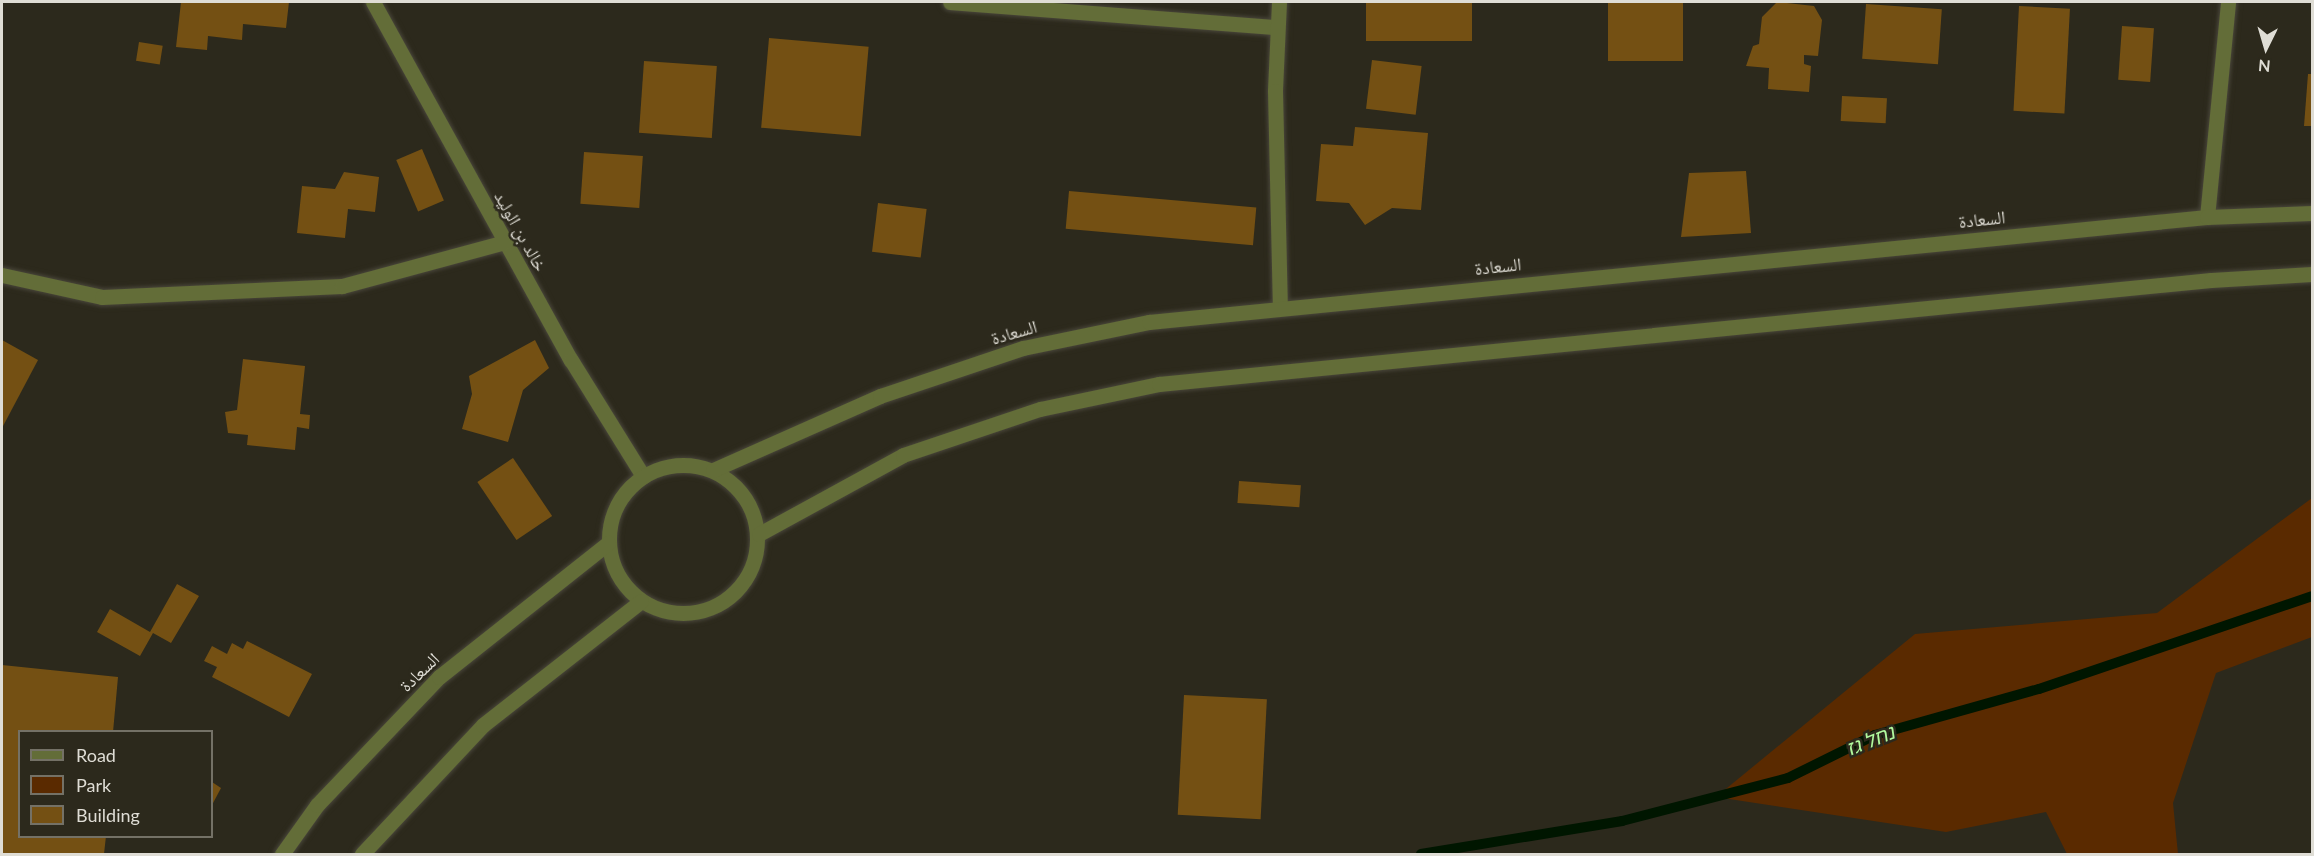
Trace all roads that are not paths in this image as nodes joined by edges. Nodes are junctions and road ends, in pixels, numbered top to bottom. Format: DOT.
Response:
graph roads {
  1 [pos="373,2"];
  2 [pos="950,2"];
  3 [pos="1279,2"];
  4 [pos="2228,2"];
  5 [pos="1276,27"];
  6 [pos="2313,213"];
  7 [pos="2207,217"];
  8 [pos="505,242"];
  9 [pos="2313,274"];
  10 [pos="2,275"];
  11 [pos="1280,307"];
  12 [pos="713,470"];
  13 [pos="643,476"];
  14 [pos="759,534"];
  15 [pos="608,543"];
  16 [pos="641,601"];
  17 [pos="282,855"];
  18 [pos="362,855"];
  1 -- 8 [label="street, خالد بن الوليد"];
  2 -- 5 [label="street"];
  3 -- 5 [label="street"];
  4 -- 7 [label="street"];
  5 -- 11 [label="street"];
  6 -- 7 [label="street, السعادة"];
  7 -- 11 [label="street, السعادة"];
  8 -- 10 [label="street"];
  8 -- 13 [label="street, خالد بن الوليد"];
  9 -- 14 [label="street"];
  11 -- 12 [label="street, السعادة"];
  12 -- 13 [label="street"];
  12 -- 14 [label="street"];
  13 -- 15 [label="street"];
  14 -- 16 [label="street"];
  15 -- 16 [label="street"];
  15 -- 17 [label="street, السعادة"];
  16 -- 18 [label="street"];
}
